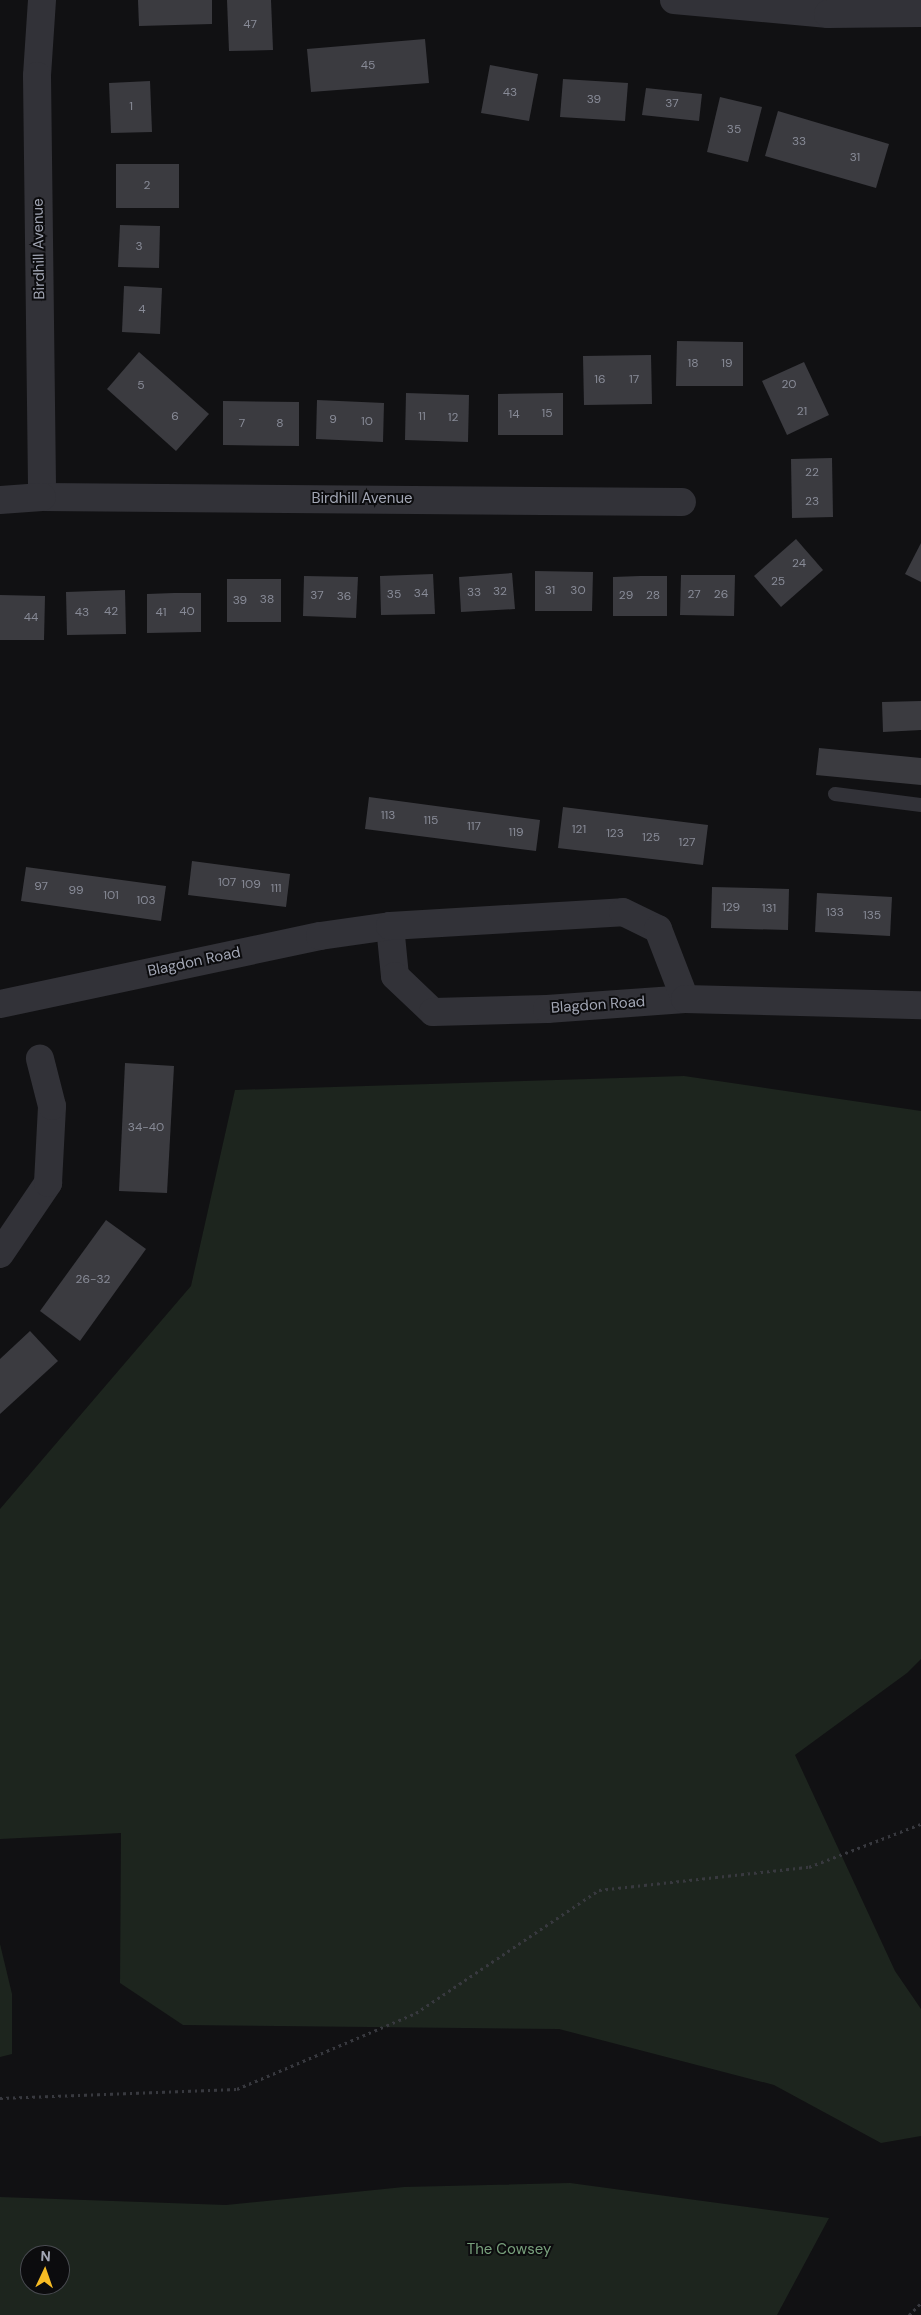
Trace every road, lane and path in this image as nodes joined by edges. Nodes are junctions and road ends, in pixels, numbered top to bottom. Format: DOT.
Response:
graph roads {
  1 [pos="42,0"];
  2 [pos="674,0"];
  3 [pos="921,13"];
  4 [pos="42,498"];
  5 [pos="0,500"];
  6 [pos="682,502"];
  7 [pos="835,794"];
  8 [pos="921,805"];
  9 [pos="390,926"];
  10 [pos="684,999"];
  11 [pos="0,1004"];
  12 [pos="921,1005"];
  13 [pos="40,1059"];
  14 [pos="0,1254"];
  15 [pos="921,1824"];
  16 [pos="0,2098"];
  17 [pos="921,2303"];
  18 [pos="909,2315"];
  1 -- 4 [label="street, Birdhill Avenue"];
  2 -- 3 [label="street"];
  4 -- 5 [label="street, Birdhill Avenue"];
  4 -- 6 [label="street, Birdhill Avenue"];
  7 -- 8 [label="lane"];
  9 -- 10 [label="street, Blagdon Road"];
  9 -- 10 [label="street, Blagdon Road"];
  9 -- 11 [label="street, Blagdon Road"];
  10 -- 12 [label="street, Blagdon Road"];
  13 -- 14 [label="street"];
  15 -- 16 [label="path"];
  17 -- 18 [label="path"];
}
